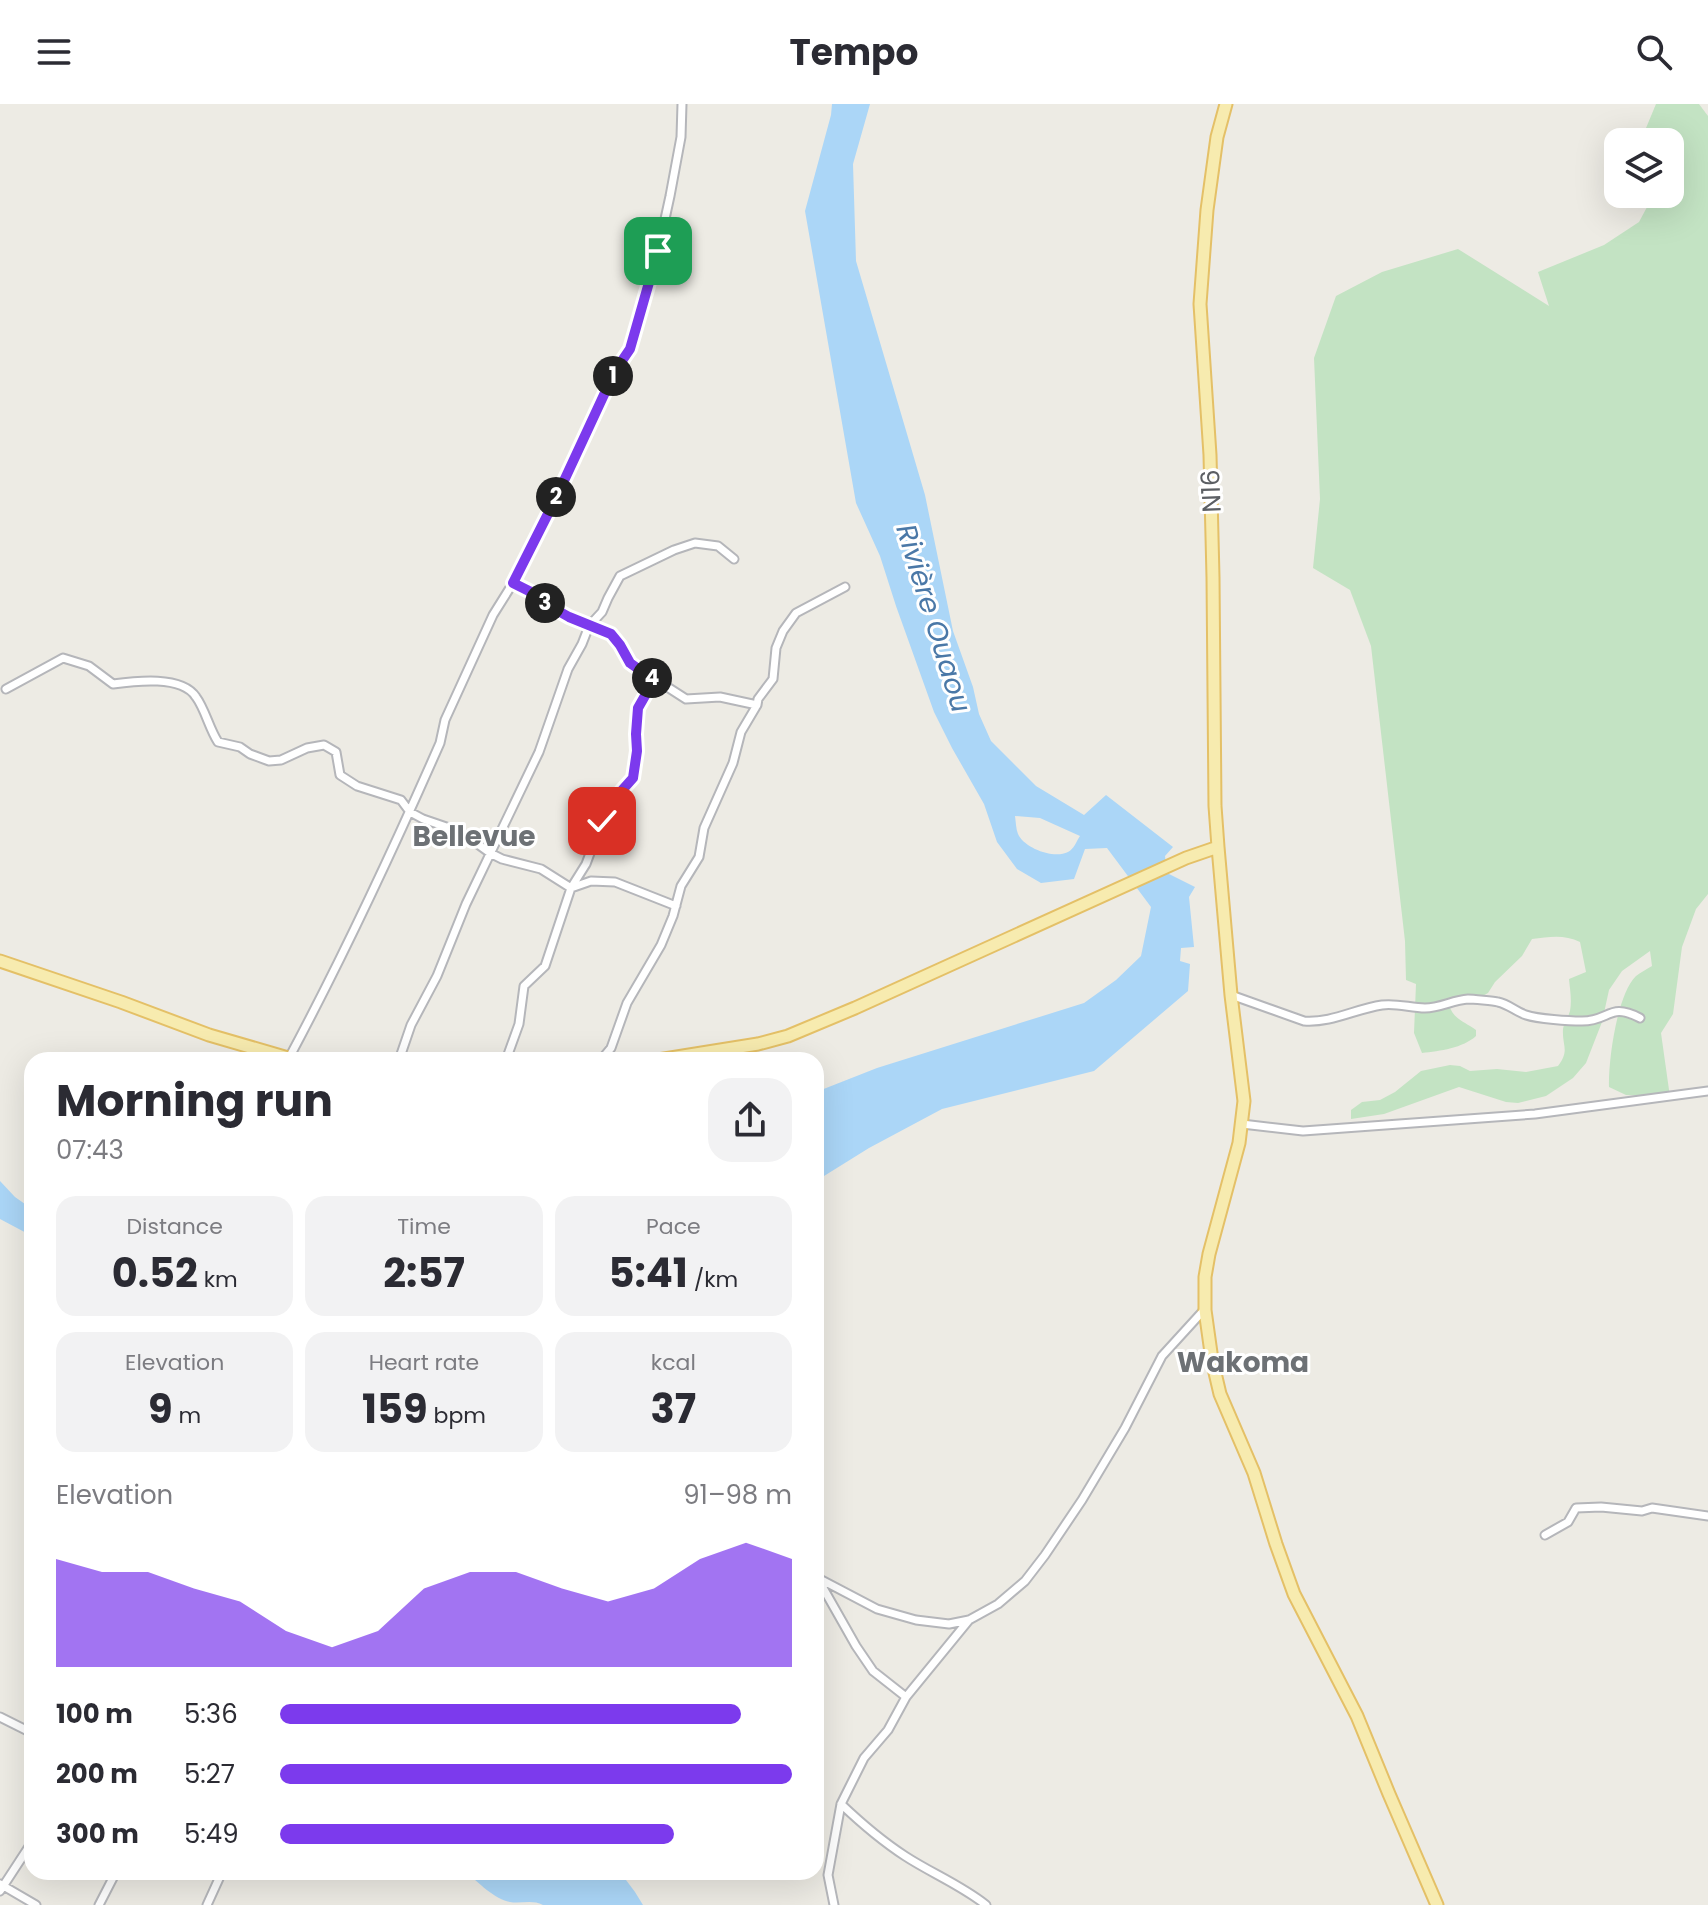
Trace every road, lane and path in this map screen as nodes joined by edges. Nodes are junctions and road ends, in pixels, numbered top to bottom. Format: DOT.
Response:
graph roads {
  1 [pos="682,104"];
  2 [pos="1226,104"];
  3 [pos="734,559"];
  4 [pos="513,583"];
  5 [pos="845,587"];
  6 [pos="589,626"];
  7 [pos="654,680"];
  8 [pos="6,689"];
  9 [pos="757,705"];
  10 [pos="410,812"];
  11 [pos="1218,847"];
  12 [pos="490,853"];
  13 [pos="571,888"];
  14 [pos="676,906"];
  15 [pos="0,961"];
  16 [pos="1231,995"];
  17 [pos="1640,1018"];
  18 [pos="268,1052"];
  19 [pos="295,1052"];
  20 [pos="402,1052"];
  21 [pos="509,1052"];
  22 [pos="608,1052"];
  23 [pos="708,1052"];
  24 [pos="1708,1091"];
  25 [pos="1242,1124"];
  26 [pos="1205,1310"];
  27 [pos="1708,1516"];
  28 [pos="1545,1535"];
  29 [pos="824,1581"];
  30 [pos="824,1591"];
  31 [pos="969,1620"];
  32 [pos="906,1697"];
  33 [pos="0,1717"];
  34 [pos="24,1729"];
  35 [pos="841,1804"];
  36 [pos="24,1854"];
  37 [pos="112,1880"];
  38 [pos="218,1880"];
  39 [pos="1,1887"];
  40 [pos="1437,1903"];
  41 [pos="36,1905"];
  42 [pos="99,1905"];
  43 [pos="207,1905"];
  44 [pos="834,1905"];
  45 [pos="986,1905"];
  1 -- 4 [label="street"];
  2 -- 11 [label="main road, N16 / N16"];
  3 -- 6 [label="street"];
  4 -- 6 [label="street"];
  4 -- 10 [label="street"];
  5 -- 9 [label="street"];
  6 -- 7 [label="street"];
  6 -- 12 [label="street"];
  7 -- 9 [label="street"];
  7 -- 13 [label="street"];
  8 -- 10 [label="street"];
  9 -- 14 [label="street"];
  10 -- 12 [label="street"];
  10 -- 19 [label="street"];
  11 -- 16 [label="main road, N16"];
  11 -- 23 [label="main road"];
  12 -- 13 [label="street"];
  12 -- 20 [label="street"];
  13 -- 14 [label="street"];
  13 -- 21 [label="street"];
  14 -- 22 [label="street"];
  15 -- 18 [label="main road"];
  16 -- 17 [label="street"];
  16 -- 25 [label="main road, N16"];
  24 -- 25 [label="street"];
  25 -- 26 [label="main road, N16"];
  26 -- 31 [label="street"];
  26 -- 40 [label="main road, N16"];
  27 -- 28 [label="street"];
  29 -- 31 [label="street"];
  30 -- 32 [label="street"];
  31 -- 32 [label="street"];
  32 -- 35 [label="street"];
  33 -- 34 [label="street"];
  35 -- 44 [label="street"];
  35 -- 45 [label="street"];
  36 -- 39 [label="street"];
  37 -- 42 [label="street"];
  38 -- 43 [label="street"];
  39 -- 41 [label="street"];
}
